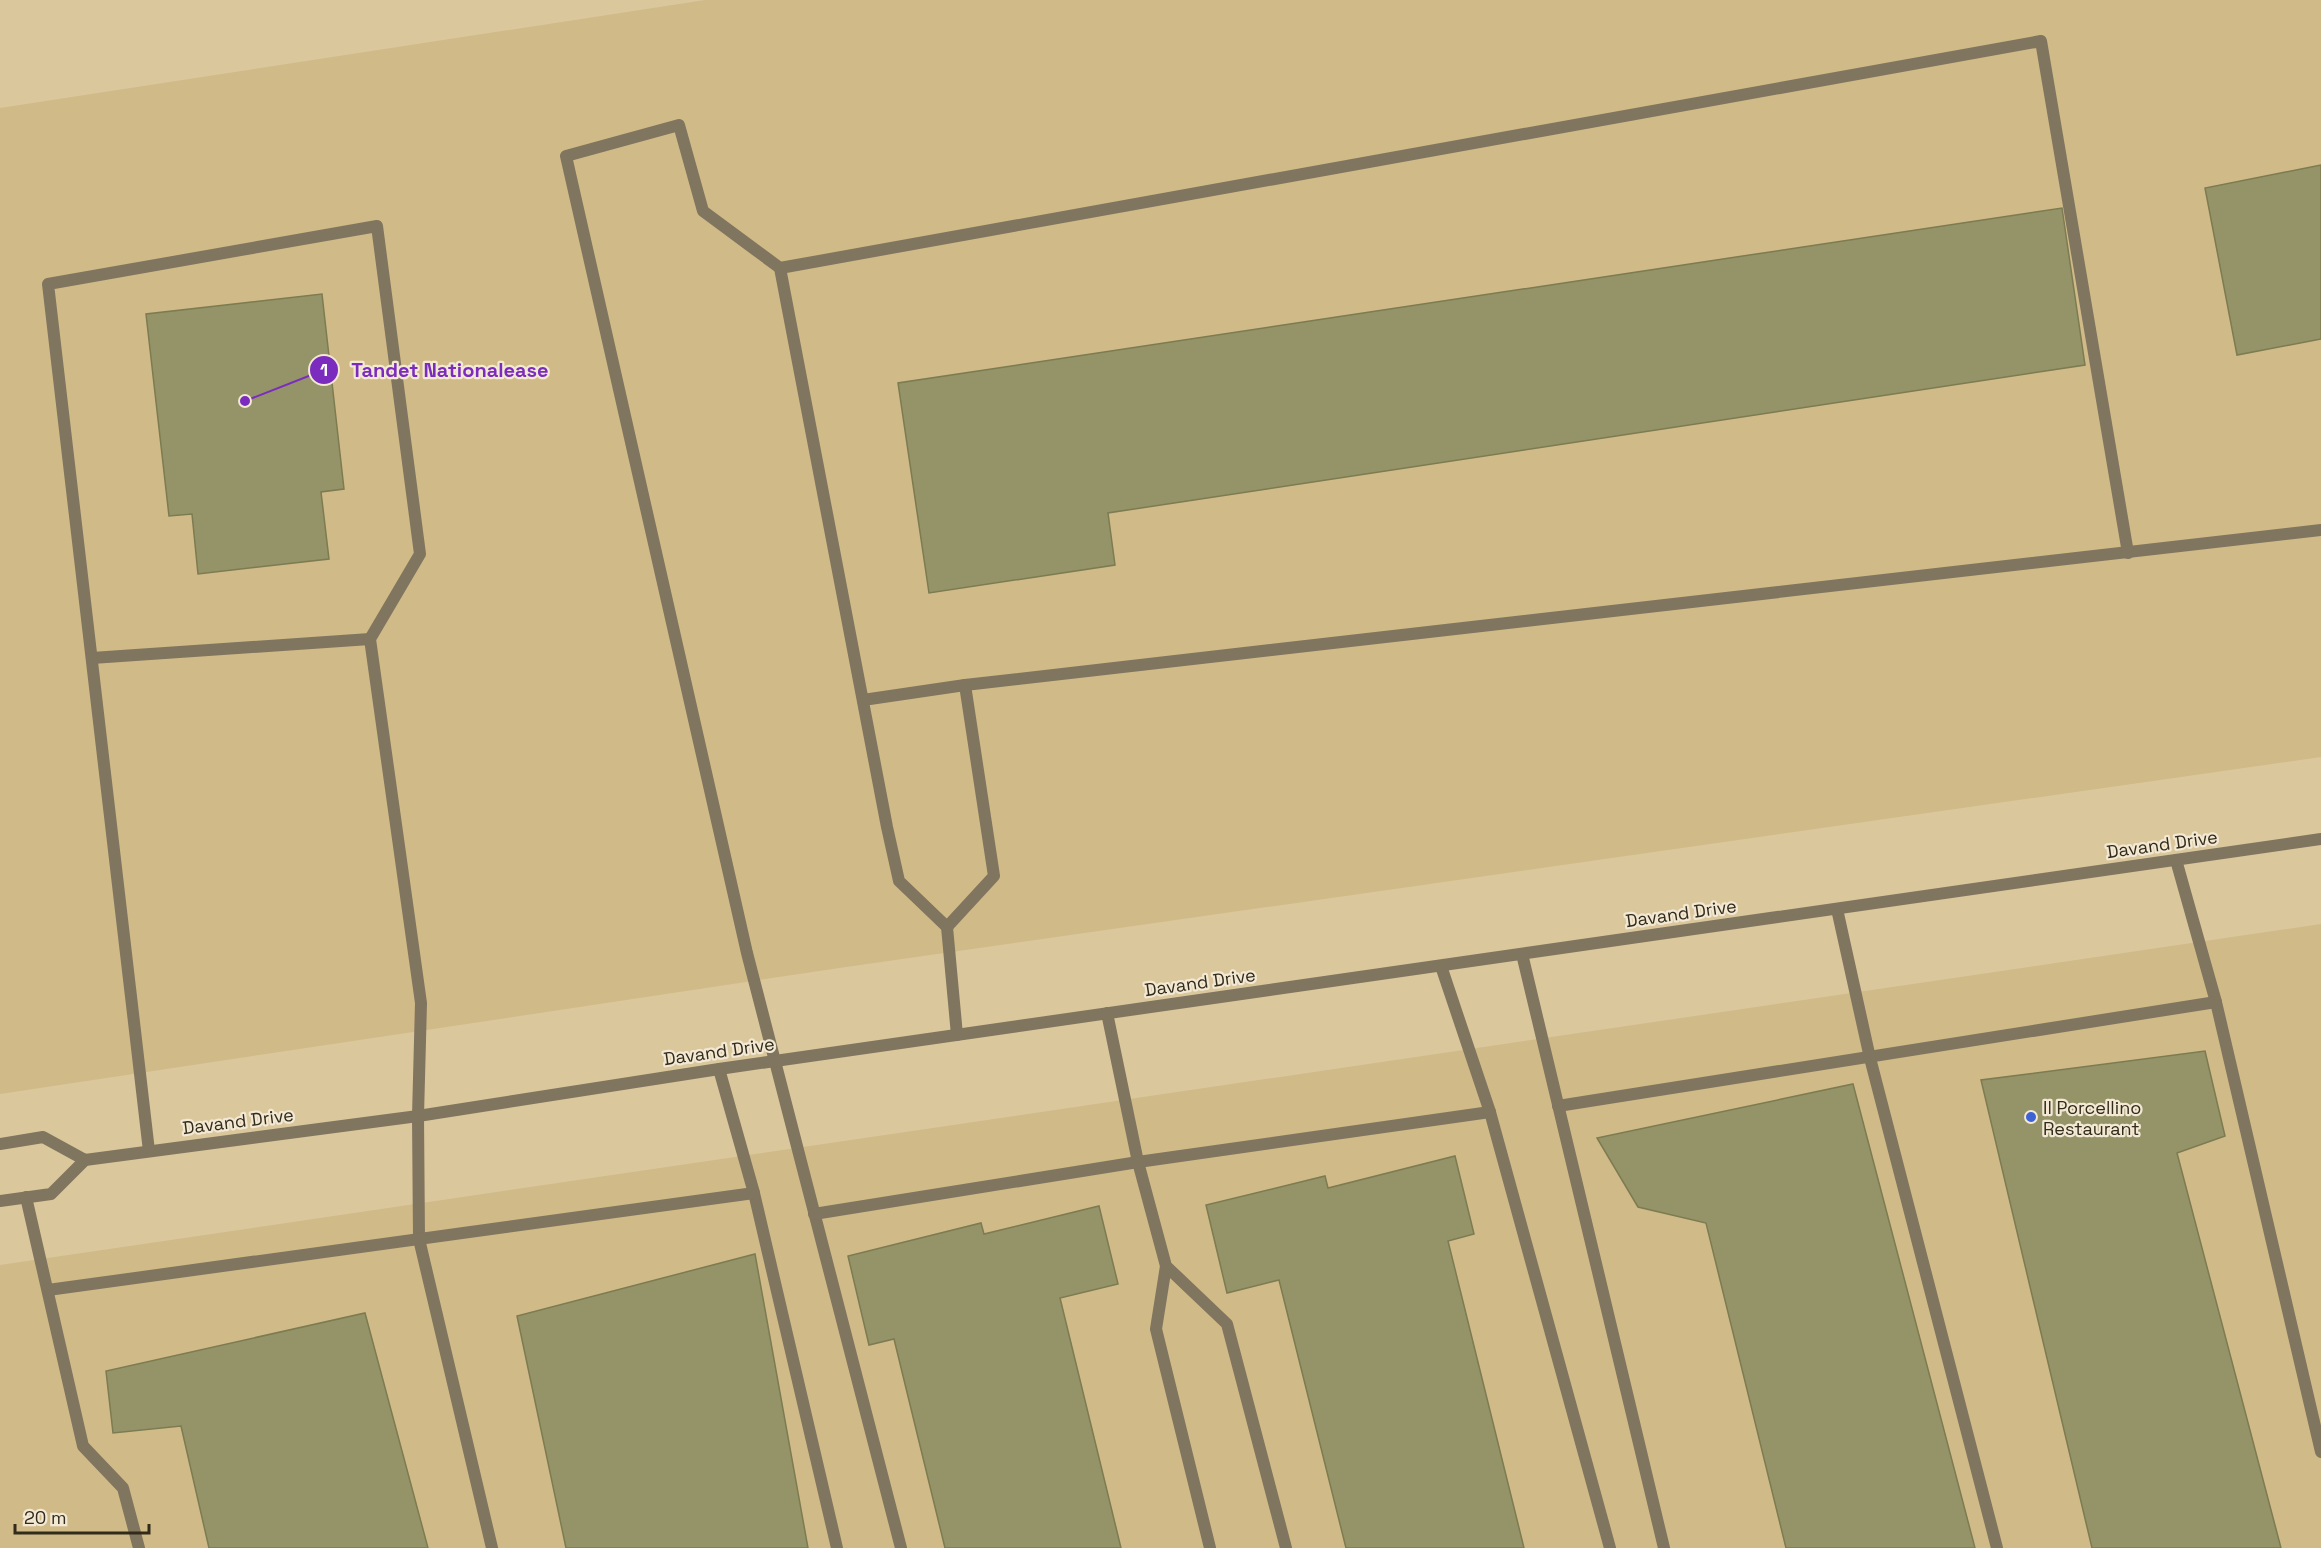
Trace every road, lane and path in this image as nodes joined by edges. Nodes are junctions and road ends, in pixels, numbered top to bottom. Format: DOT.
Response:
graph roads {
  1 [pos="780,268"];
  2 [pos="2321,530"];
  3 [pos="2128,553"];
  4 [pos="370,639"];
  5 [pos="92,658"];
  6 [pos="965,685"];
  7 [pos="863,700"];
  8 [pos="2321,839"];
  9 [pos="2176,860"];
  10 [pos="1837,909"];
  11 [pos="946,927"];
  12 [pos="1522,954"];
  13 [pos="1442,966"];
  14 [pos="2216,1002"];
  15 [pos="1107,1013"];
  16 [pos="957,1035"];
  17 [pos="1870,1058"];
  18 [pos="774,1061"];
  19 [pos="718,1069"];
  20 [pos="1558,1106"];
  21 [pos="1490,1112"];
  22 [pos="418,1116"];
  23 [pos="0,1144"];
  24 [pos="149,1151"];
  25 [pos="84,1160"];
  26 [pos="1138,1162"];
  27 [pos="754,1193"];
  28 [pos="26,1197"];
  29 [pos="0,1201"];
  30 [pos="814,1214"];
  31 [pos="419,1239"];
  32 [pos="1166,1266"];
  33 [pos="48,1290"];
  34 [pos="2321,1452"];
  35 [pos="139,1548"];
  36 [pos="492,1548"];
  37 [pos="837,1548"];
  38 [pos="901,1548"];
  39 [pos="1210,1548"];
  40 [pos="1286,1548"];
  41 [pos="1610,1548"];
  42 [pos="1664,1548"];
  43 [pos="1997,1548"];
  1 -- 3 [label="street"];
  1 -- 7 [label="street"];
  1 -- 18 [label="street"];
  2 -- 3 [label="street"];
  3 -- 6 [label="street"];
  4 -- 5 [label="street"];
  4 -- 5 [label="street"];
  4 -- 22 [label="street"];
  5 -- 24 [label="street"];
  6 -- 7 [label="street"];
  6 -- 11 [label="street"];
  7 -- 11 [label="street"];
  8 -- 9 [label="street, Davand Drive"];
  9 -- 10 [label="street, Davand Drive"];
  9 -- 14 [label="street"];
  10 -- 12 [label="street, Davand Drive"];
  10 -- 17 [label="street"];
  11 -- 16 [label="street"];
  12 -- 13 [label="street, Davand Drive"];
  12 -- 20 [label="street"];
  13 -- 15 [label="street, Davand Drive"];
  13 -- 21 [label="street"];
  14 -- 17 [label="street"];
  14 -- 34 [label="street"];
  15 -- 16 [label="street, Davand Drive"];
  15 -- 26 [label="street"];
  16 -- 18 [label="street, Davand Drive"];
  17 -- 20 [label="street"];
  17 -- 43 [label="street"];
  18 -- 19 [label="street, Davand Drive"];
  18 -- 30 [label="street"];
  19 -- 22 [label="street, Davand Drive"];
  19 -- 27 [label="street"];
  20 -- 42 [label="street"];
  21 -- 26 [label="street"];
  21 -- 41 [label="street"];
  22 -- 24 [label="street, Davand Drive"];
  22 -- 31 [label="street"];
  23 -- 25 [label="street"];
  24 -- 25 [label="street, Davand Drive"];
  25 -- 28 [label="street"];
  26 -- 30 [label="street"];
  26 -- 32 [label="street"];
  27 -- 31 [label="street"];
  27 -- 37 [label="street"];
  28 -- 29 [label="street"];
  28 -- 33 [label="street"];
  30 -- 38 [label="street"];
  31 -- 33 [label="street"];
  31 -- 36 [label="street"];
  32 -- 39 [label="street"];
  32 -- 40 [label="street"];
  33 -- 35 [label="street"];
}
